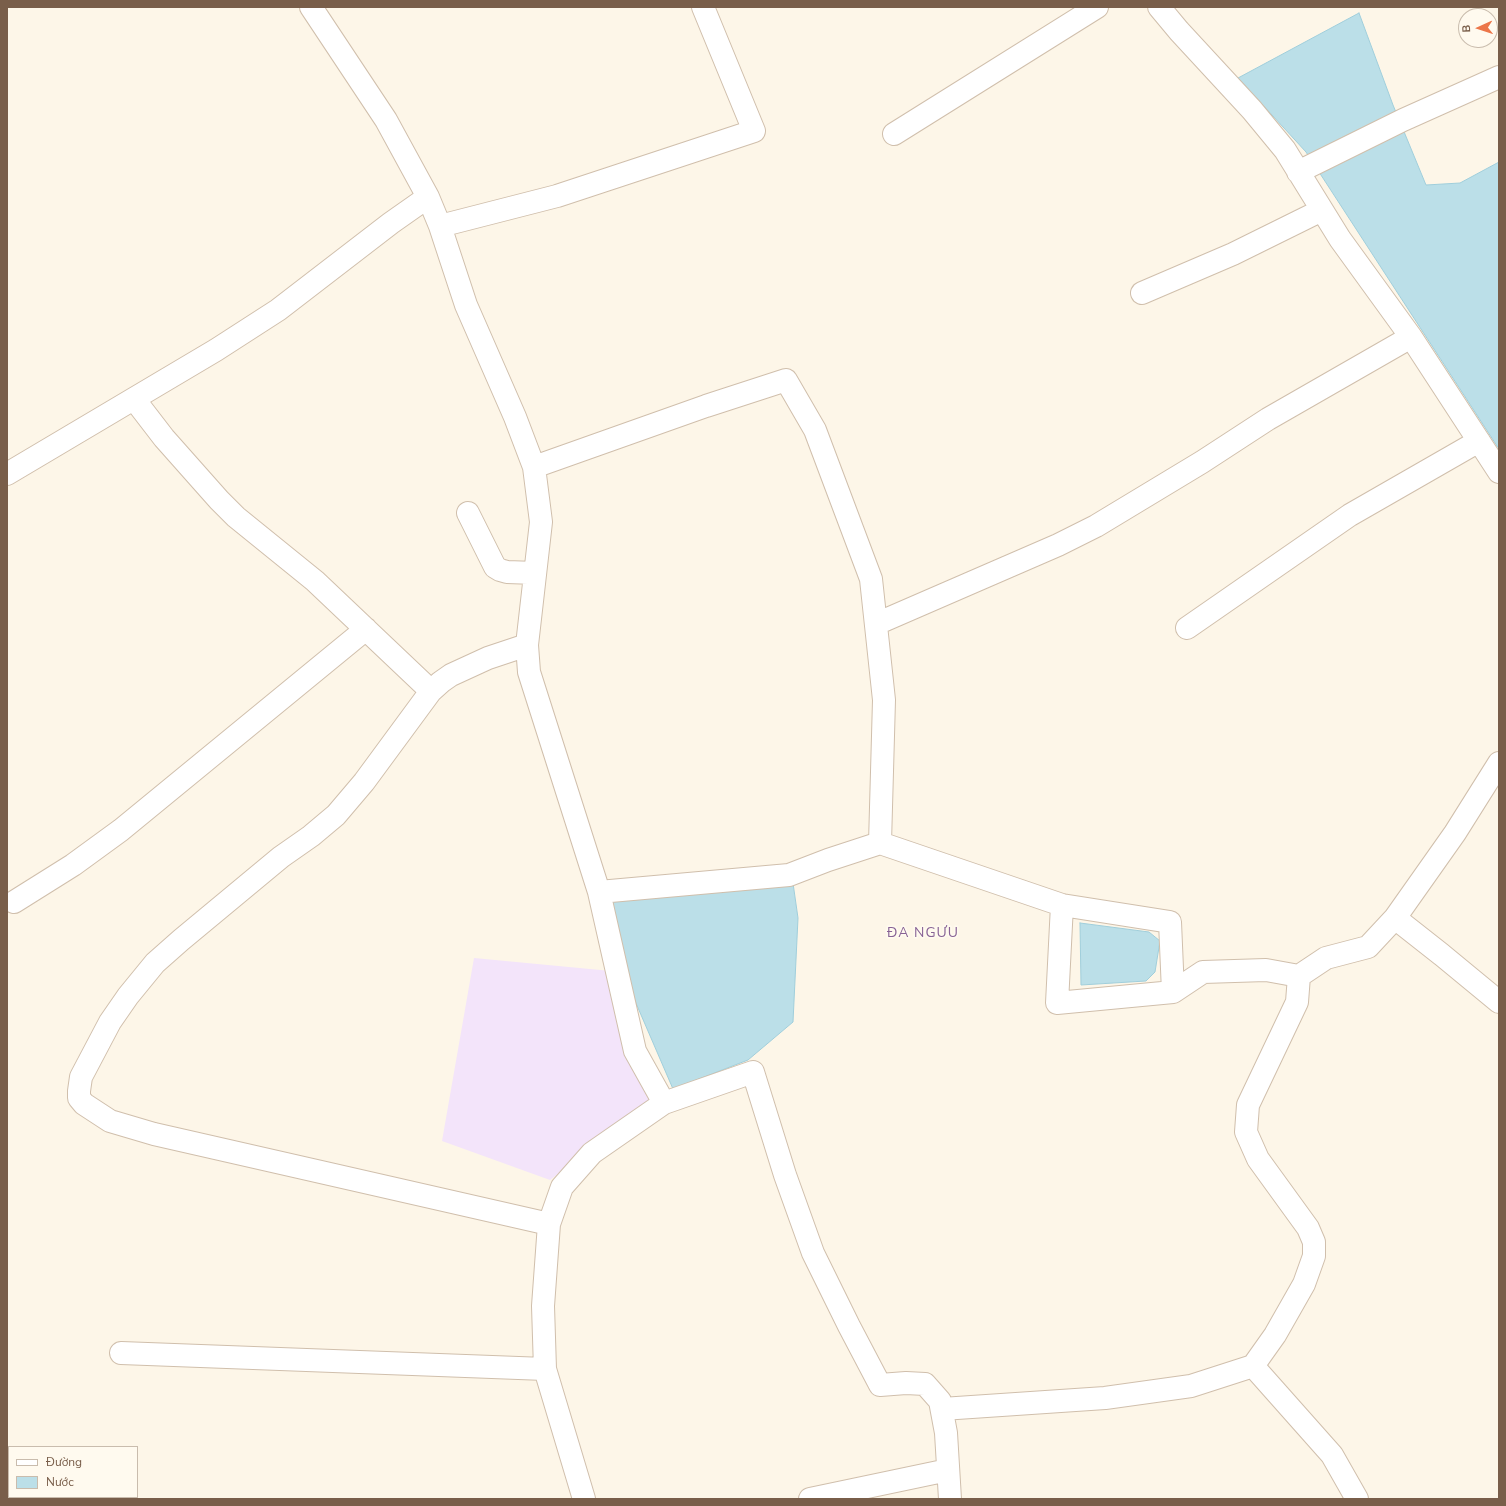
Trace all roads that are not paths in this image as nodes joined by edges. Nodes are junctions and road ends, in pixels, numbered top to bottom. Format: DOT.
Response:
graph roads {
  1 [pos="311,7"];
  2 [pos="703,7"];
  3 [pos="1097,7"];
  4 [pos="1159,7"];
  5 [pos="1499,78"];
  6 [pos="894,134"];
  7 [pos="1304,169"];
  8 [pos="428,197"];
  9 [pos="1322,210"];
  10 [pos="440,226"];
  11 [pos="1142,293"];
  12 [pos="1411,337"];
  13 [pos="134,399"];
  14 [pos="1479,441"];
  15 [pos="534,467"];
  16 [pos="1499,472"];
  17 [pos="7,474"];
  18 [pos="468,513"];
  19 [pos="536,573"];
  20 [pos="876,624"];
  21 [pos="1187,628"];
  22 [pos="366,629"];
  23 [pos="526,645"];
  24 [pos="431,691"];
  25 [pos="1499,763"];
  26 [pos="880,843"];
  27 [pos="600,892"];
  28 [pos="14,902"];
  29 [pos="1062,905"];
  30 [pos="1395,918"];
  31 [pos="1299,976"];
  32 [pos="1173,992"];
  33 [pos="1499,1002"];
  34 [pos="664,1103"];
  35 [pos="549,1224"];
  36 [pos="121,1353"];
  37 [pos="1253,1366"];
  38 [pos="545,1369"];
  39 [pos="942,1410"];
  40 [pos="948,1470"];
  41 [pos="584,1499"];
  42 [pos="810,1499"];
  43 [pos="950,1499"];
  44 [pos="1357,1499"];
  1 -- 8 [label="street"];
  2 -- 10 [label="street"];
  3 -- 6 [label="street"];
  4 -- 7 [label="street"];
  5 -- 7 [label="street"];
  7 -- 9 [label="street"];
  8 -- 10 [label="street"];
  8 -- 13 [label="street"];
  9 -- 11 [label="street"];
  9 -- 12 [label="street"];
  10 -- 15 [label="street"];
  12 -- 14 [label="street"];
  12 -- 20 [label="street"];
  13 -- 17 [label="street"];
  13 -- 22 [label="street"];
  14 -- 16 [label="street"];
  14 -- 21 [label="street"];
  15 -- 19 [label="street"];
  15 -- 20 [label="street"];
  18 -- 19 [label="street"];
  19 -- 23 [label="street"];
  20 -- 26 [label="street"];
  22 -- 24 [label="street"];
  22 -- 28 [label="street"];
  23 -- 24 [label="street"];
  23 -- 27 [label="street"];
  24 -- 35 [label="street"];
  25 -- 30 [label="street"];
  26 -- 27 [label="street"];
  26 -- 29 [label="street"];
  27 -- 34 [label="street"];
  29 -- 32 [label="street"];
  29 -- 32 [label="street"];
  30 -- 31 [label="street"];
  30 -- 33 [label="street"];
  31 -- 32 [label="street"];
  31 -- 37 [label="street"];
  34 -- 35 [label="street"];
  34 -- 39 [label="street"];
  35 -- 38 [label="street"];
  36 -- 38 [label="street"];
  37 -- 39 [label="street"];
  37 -- 44 [label="street"];
  38 -- 41 [label="street"];
  39 -- 40 [label="street"];
  40 -- 42 [label="street"];
  40 -- 43 [label="street"];
}
